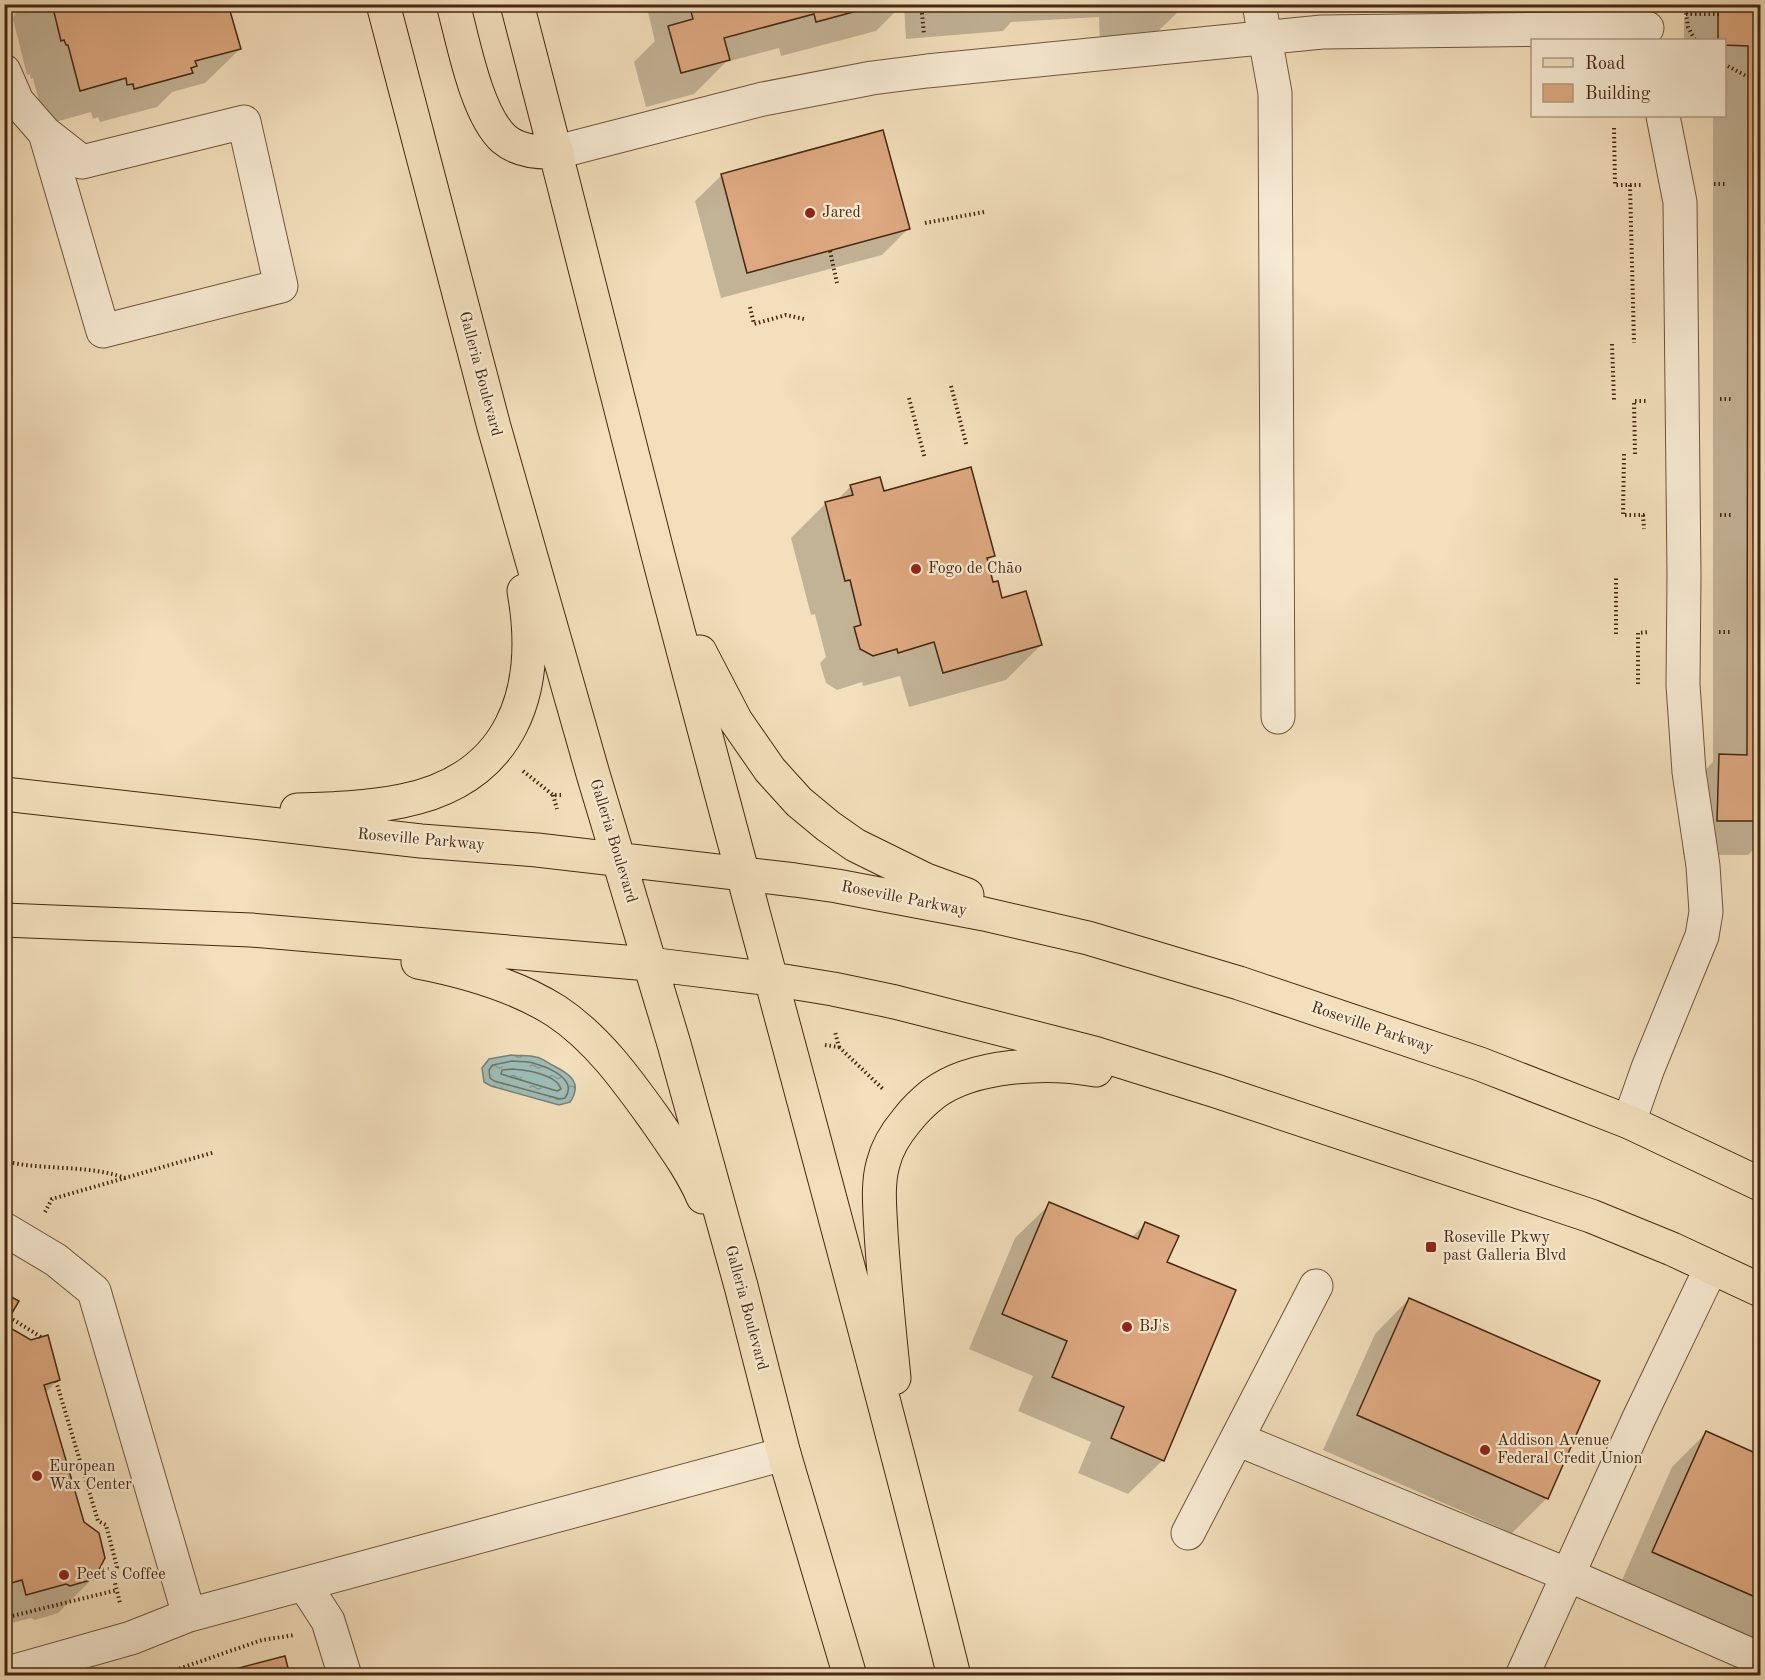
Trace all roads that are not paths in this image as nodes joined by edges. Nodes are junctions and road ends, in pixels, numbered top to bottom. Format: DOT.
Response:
graph roads {
  1 [pos="383,4"];
  2 [pos="453,4"];
  3 [pos="517,4"];
  4 [pos="1259,4"];
  5 [pos="1648,24"];
  6 [pos="1264,39"];
  7 [pos="4,71"];
  8 [pos="1663,117"];
  9 [pos="45,133"];
  10 [pos="557,152"];
  11 [pos="494,427"];
  12 [pos="657,550"];
  13 [pos="1278,717"];
  14 [pos="4,794"];
  15 [pos="118,807"];
  16 [pos="619,859"];
  17 [pos="744,874"];
  18 [pos="4,920"];
  19 [pos="251,930"];
  20 [pos="1088,938"];
  21 [pos="649,964"];
  22 [pos="772,979"];
  23 [pos="1216,1091"];
  24 [pos="1629,1122"];
  25 [pos="1761,1184"];
  26 [pos="4,1228"];
  27 [pos="1711,1268"];
  28 [pos="741,1286"];
  29 [pos="1316,1286"];
  30 [pos="1761,1290"];
  31 [pos="1237,1439"];
  32 [pos="784,1454"];
  33 [pos="904,1478"];
  34 [pos="1188,1533"];
  35 [pos="1568,1575"];
  36 [pos="304,1584"];
  37 [pos="189,1615"];
  38 [pos="1761,1659"];
  39 [pos="4,1674"];
  40 [pos="345,1676"];
  41 [pos="850,1676"];
  42 [pos="954,1676"];
  43 [pos="1522,1676"];
  1 -- 11 [label="main road, Galleria Boulevard"];
  2 -- 10 [label="main road"];
  3 -- 10 [label="main road"];
  4 -- 6 [label="lane"];
  5 -- 6 [label="lane"];
  6 -- 10 [label="lane"];
  6 -- 13 [label="lane"];
  7 -- 9 [label="lane"];
  8 -- 24 [label="lane"];
  9 -- 9 [label="lane"];
  10 -- 12 [label="main road"];
  11 -- 15 [label="main road"];
  11 -- 16 [label="main road, Galleria Boulevard"];
  12 -- 17 [label="main road"];
  12 -- 20 [label="main road"];
  14 -- 15 [label="main road, Roseville Parkway"];
  15 -- 16 [label="main road, Roseville Parkway"];
  16 -- 17 [label="main road, Roseville Parkway"];
  16 -- 21 [label="main road, Galleria Boulevard"];
  17 -- 20 [label="main road, Roseville Parkway"];
  17 -- 22 [label="main road"];
  18 -- 19 [label="main road"];
  19 -- 21 [label="main road"];
  19 -- 28 [label="main road"];
  20 -- 24 [label="main road, Roseville Parkway"];
  21 -- 22 [label="main road"];
  21 -- 28 [label="main road, Galleria Boulevard"];
  22 -- 23 [label="main road"];
  22 -- 33 [label="main road"];
  23 -- 27 [label="main road"];
  23 -- 33 [label="main road"];
  24 -- 25 [label="main road, Roseville Parkway"];
  26 -- 37 [label="lane"];
  27 -- 30 [label="main road"];
  27 -- 35 [label="lane"];
  28 -- 32 [label="main road, Galleria Boulevard"];
  29 -- 31 [label="lane"];
  31 -- 34 [label="lane"];
  31 -- 35 [label="lane"];
  32 -- 36 [label="lane"];
  32 -- 41 [label="main road, Galleria Boulevard"];
  33 -- 42 [label="main road"];
  35 -- 38 [label="lane"];
  35 -- 43 [label="lane"];
  36 -- 37 [label="lane"];
  36 -- 40 [label="lane"];
  37 -- 39 [label="lane"];
}
